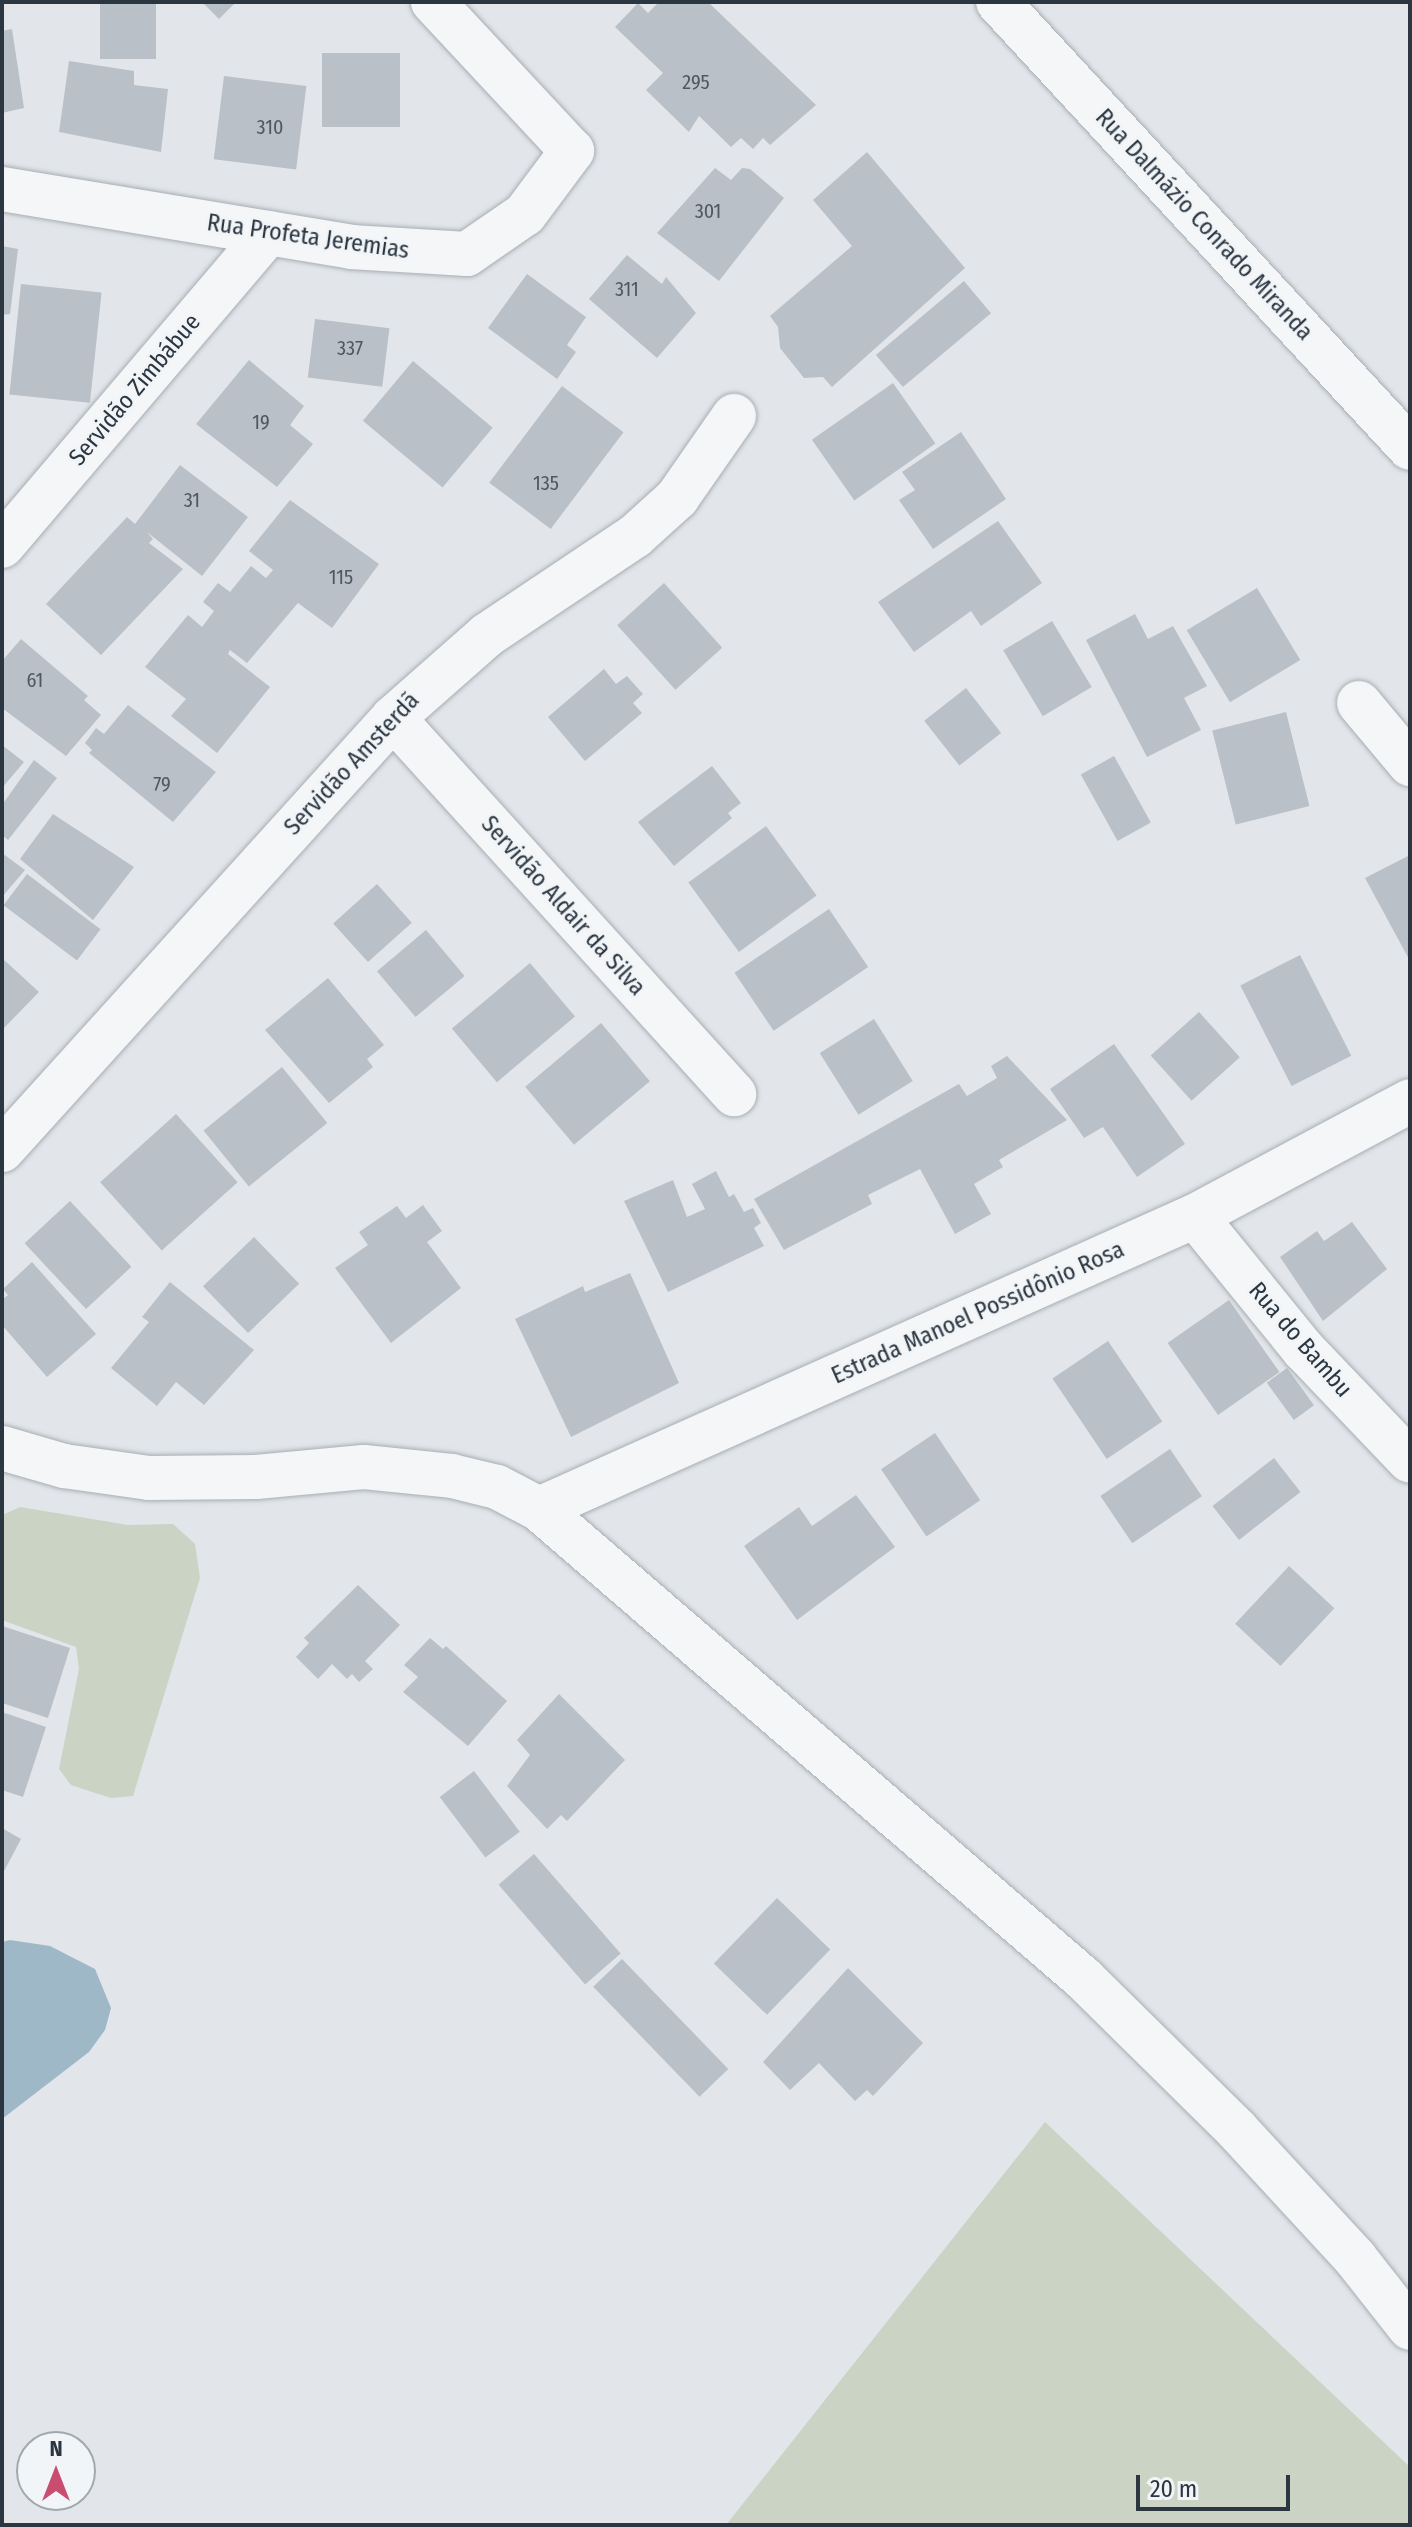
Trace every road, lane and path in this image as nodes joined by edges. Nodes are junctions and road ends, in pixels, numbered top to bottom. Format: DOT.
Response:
graph roads {
  1 [pos="433,2"];
  2 [pos="998,2"];
  3 [pos="2,189"];
  4 [pos="268,233"];
  5 [pos="734,416"];
  6 [pos="1410,448"];
  7 [pos="2,546"];
  8 [pos="1359,703"];
  9 [pos="393,718"];
  10 [pos="1410,764"];
  11 [pos="734,1094"];
  12 [pos="1410,1101"];
  13 [pos="2,1150"];
  14 [pos="1195,1216"];
  15 [pos="2,1448"];
  16 [pos="1410,1461"];
  17 [pos="539,1509"];
  18 [pos="1410,2328"];
  1 -- 4 [label="street, Rua Profeta Jeremias"];
  2 -- 6 [label="street, Rua Dalmázio Conrado Miranda"];
  3 -- 4 [label="street, Rua Profeta Jeremias"];
  4 -- 7 [label="street, Servidão Zimbábue"];
  5 -- 9 [label="street, Servidão Amsterdã"];
  8 -- 10 [label="street"];
  9 -- 11 [label="street, Servidão Aldair da Silva"];
  9 -- 13 [label="street, Servidão Amsterdã"];
  12 -- 14 [label="street, Estrada Manoel Possidônio Rosa"];
  14 -- 16 [label="street, Rua do Bambu"];
  14 -- 17 [label="street, Estrada Manoel Possidônio Rosa"];
  15 -- 17 [label="street"];
  17 -- 18 [label="street"];
}
